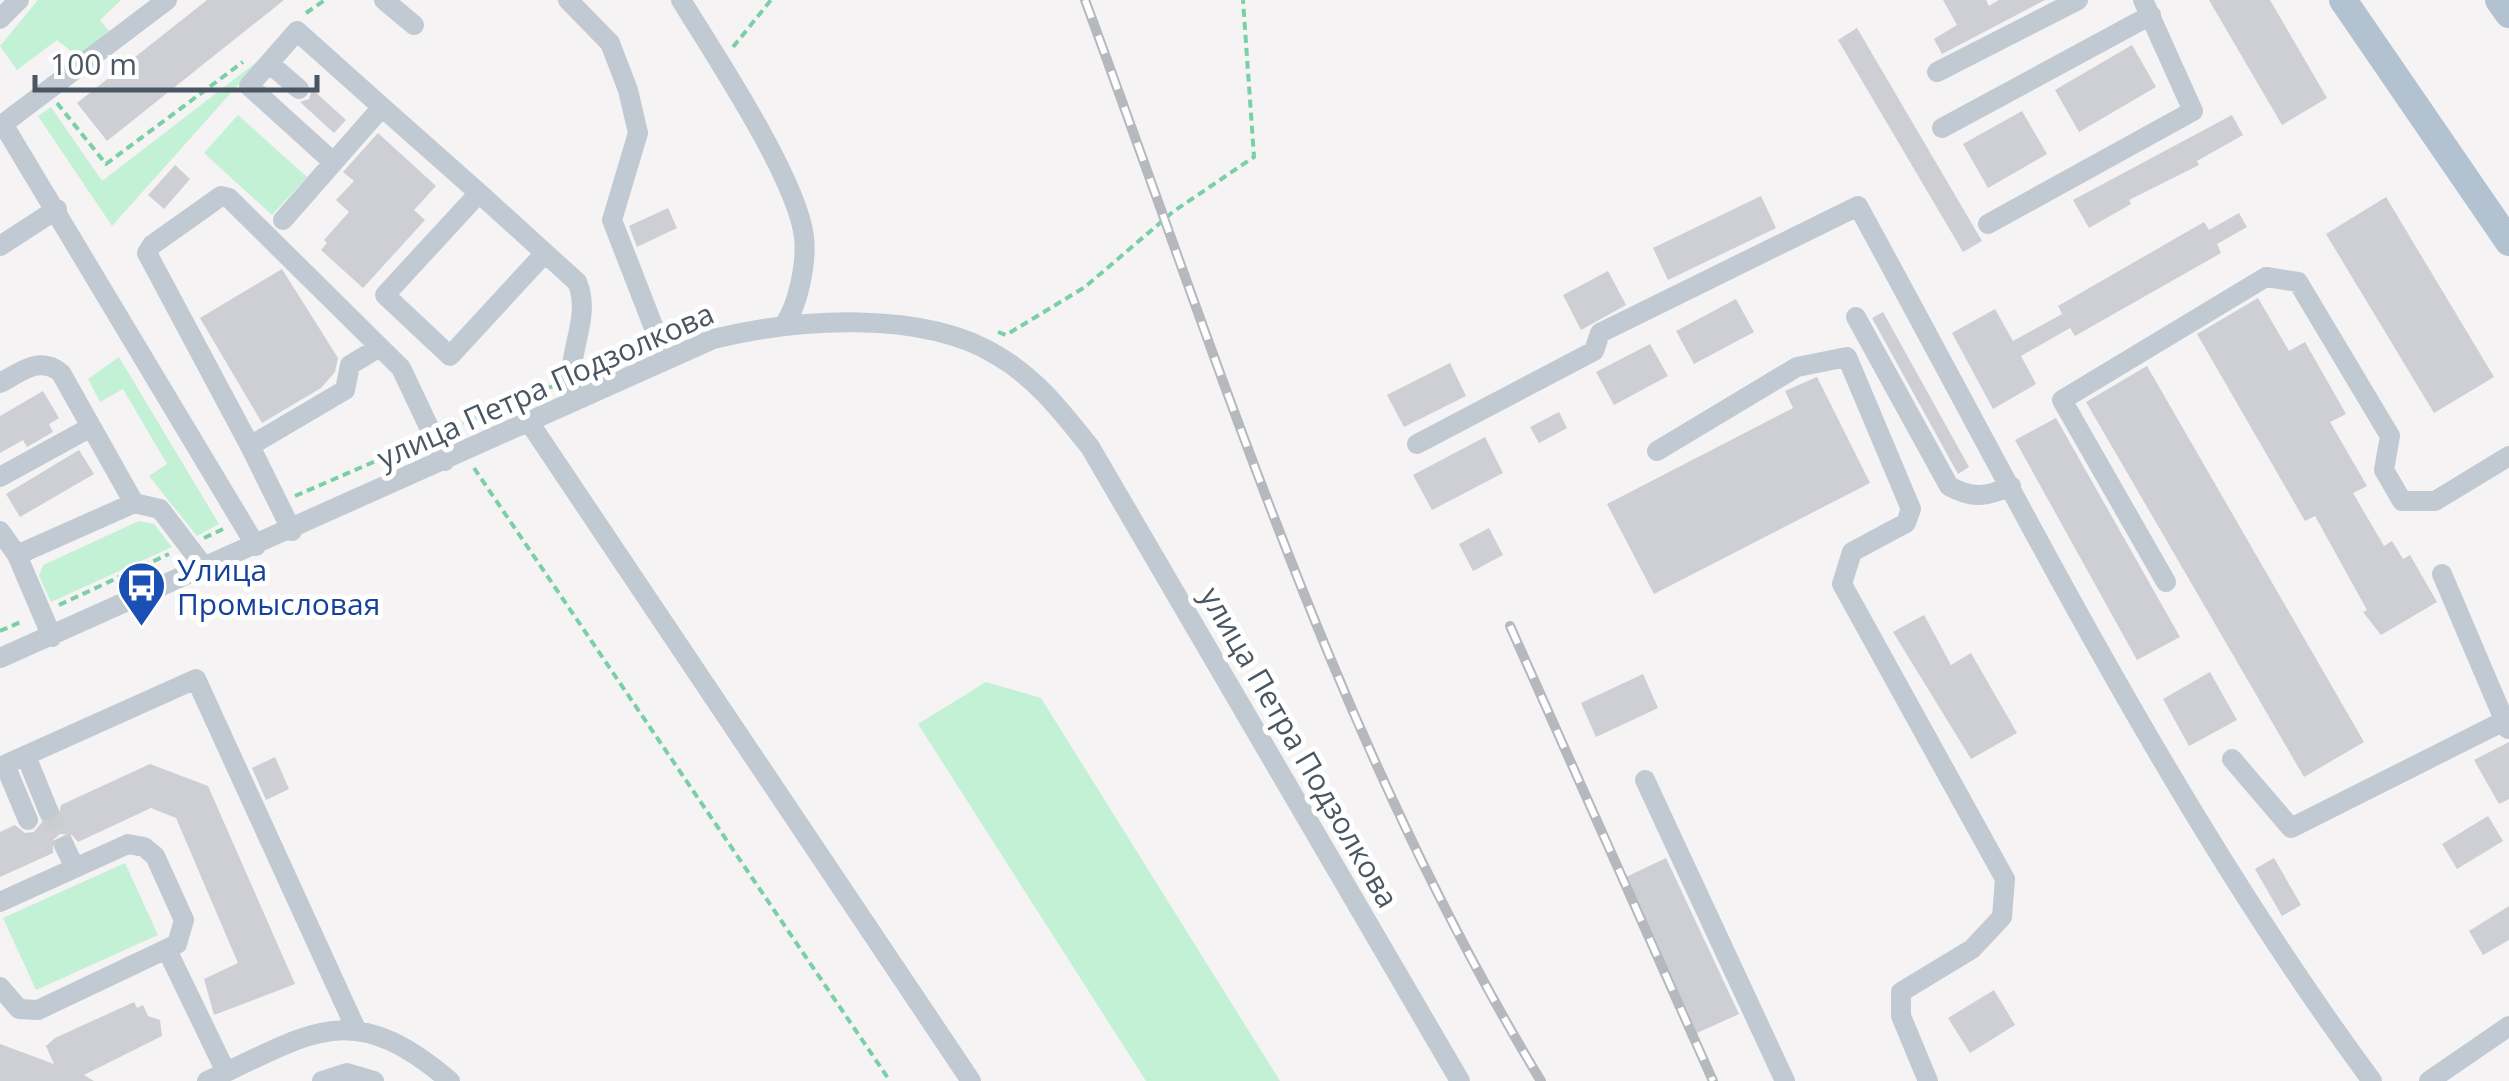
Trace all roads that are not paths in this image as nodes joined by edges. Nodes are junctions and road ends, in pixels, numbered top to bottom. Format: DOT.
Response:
graph roads {
  1 [pos="19,0"];
  2 [pos="167,0"];
  3 [pos="384,0"];
  4 [pos="568,0"];
  5 [pos="680,0"];
  6 [pos="2078,0"];
  7 [pos="2344,0"];
  8 [pos="2499,0"];
  9 [pos="2147,7"];
  10 [pos="2509,14"];
  11 [pos="0,19"];
  12 [pos="414,25"];
  13 [pos="270,63"];
  14 [pos="1937,72"];
  15 [pos="299,89"];
  16 [pos="382,106"];
  17 [pos="1,122"];
  18 [pos="1942,128"];
  19 [pos="333,162"];
  20 [pos="479,194"];
  21 [pos="57,209"];
  22 [pos="284,220"];
  23 [pos="1988,224"];
  24 [pos="2509,242"];
  25 [pos="0,246"];
  26 [pos="545,252"];
  27 [pos="1856,317"];
  28 [pos="784,326"];
  29 [pos="378,348"];
  30 [pos="666,359"];
  31 [pos="0,383"];
  32 [pos="575,401"];
  33 [pos="529,422"];
  34 [pos="91,427"];
  35 [pos="1417,444"];
  36 [pos="250,446"];
  37 [pos="1657,451"];
  38 [pos="454,456"];
  39 [pos="2509,456"];
  40 [pos="0,477"];
  41 [pos="2011,486"];
  42 [pos="134,503"];
  43 [pos="0,531"];
  44 [pos="292,531"];
  45 [pos="256,546"];
  46 [pos="17,556"];
  47 [pos="206,568"];
  48 [pos="2442,574"];
  49 [pos="2166,582"];
  50 [pos="52,637"];
  51 [pos="0,658"];
  52 [pos="2507,726"];
  53 [pos="26,756"];
  54 [pos="2232,760"];
  55 [pos="2,766"];
  56 [pos="1645,780"];
  57 [pos="48,810"];
  58 [pos="28,820"];
  59 [pos="65,848"];
  60 [pos="74,868"];
  61 [pos="0,902"];
  62 [pos="167,950"];
  63 [pos="0,987"];
  64 [pos="2509,1026"];
  65 [pos="356,1029"];
  66 [pos="224,1073"];
  67 [pos="258,1081"];
  68 [pos="322,1081"];
  69 [pos="374,1081"];
  70 [pos="450,1081"];
  71 [pos="971,1081"];
  72 [pos="1460,1081"];
  73 [pos="1786,1081"];
  74 [pos="1928,1081"];
  75 [pos="2372,1081"];
  76 [pos="2428,1081"];
  1 -- 11 [label="street"];
  2 -- 17 [label="street"];
  3 -- 12 [label="street"];
  4 -- 30 [label="street"];
  5 -- 28 [label="street"];
  6 -- 14 [label="street"];
  7 -- 24 [label="main road"];
  8 -- 10 [label="main road"];
  9 -- 18 [label="street"];
  9 -- 23 [label="street"];
  13 -- 15 [label="street"];
  13 -- 16 [label="street"];
  13 -- 19 [label="street"];
  16 -- 19 [label="street"];
  16 -- 20 [label="street"];
  17 -- 21 [label="street"];
  19 -- 22 [label="street"];
  20 -- 26 [label="street"];
  20 -- 26 [label="street"];
  21 -- 25 [label="street"];
  21 -- 45 [label="street"];
  26 -- 32 [label="street"];
  27 -- 41 [label="street"];
  28 -- 30 [label="street, улица Петра Подзолкова"];
  28 -- 72 [label="street, улица Петра Подзолкова"];
  29 -- 36 [label="street"];
  29 -- 36 [label="street"];
  29 -- 38 [label="street"];
  30 -- 32 [label="street, улица Петра Подзолкова"];
  31 -- 34 [label="street"];
  32 -- 33 [label="street, улица Петра Подзолкова"];
  33 -- 38 [label="street, улица Петра Подзолкова"];
  33 -- 71 [label="street"];
  34 -- 40 [label="street"];
  34 -- 42 [label="street"];
  35 -- 41 [label="street"];
  36 -- 44 [label="street"];
  37 -- 74 [label="street"];
  38 -- 44 [label="street, улица Петра Подзолкова"];
  39 -- 49 [label="street"];
  41 -- 75 [label="street"];
  42 -- 46 [label="street"];
  42 -- 47 [label="street"];
  43 -- 46 [label="street"];
  44 -- 45 [label="street, улица Петра Подзолкова"];
  45 -- 47 [label="street, улица Петра Подзолкова"];
  46 -- 50 [label="street"];
  47 -- 50 [label="street, улица Петра Подзолкова"];
  48 -- 52 [label="street"];
  50 -- 51 [label="street, улица Петра Подзолкова"];
  52 -- 54 [label="street"];
  53 -- 55 [label="street"];
  53 -- 57 [label="street"];
  53 -- 65 [label="street"];
  55 -- 58 [label="street"];
  56 -- 73 [label="street"];
  59 -- 60 [label="street"];
  60 -- 61 [label="street"];
  60 -- 62 [label="street"];
  62 -- 63 [label="street"];
  62 -- 66 [label="street"];
  64 -- 76 [label="street"];
  65 -- 66 [label="street"];
  65 -- 70 [label="street"];
  66 -- 67 [label="street"];
  68 -- 69 [label="street"];
}
